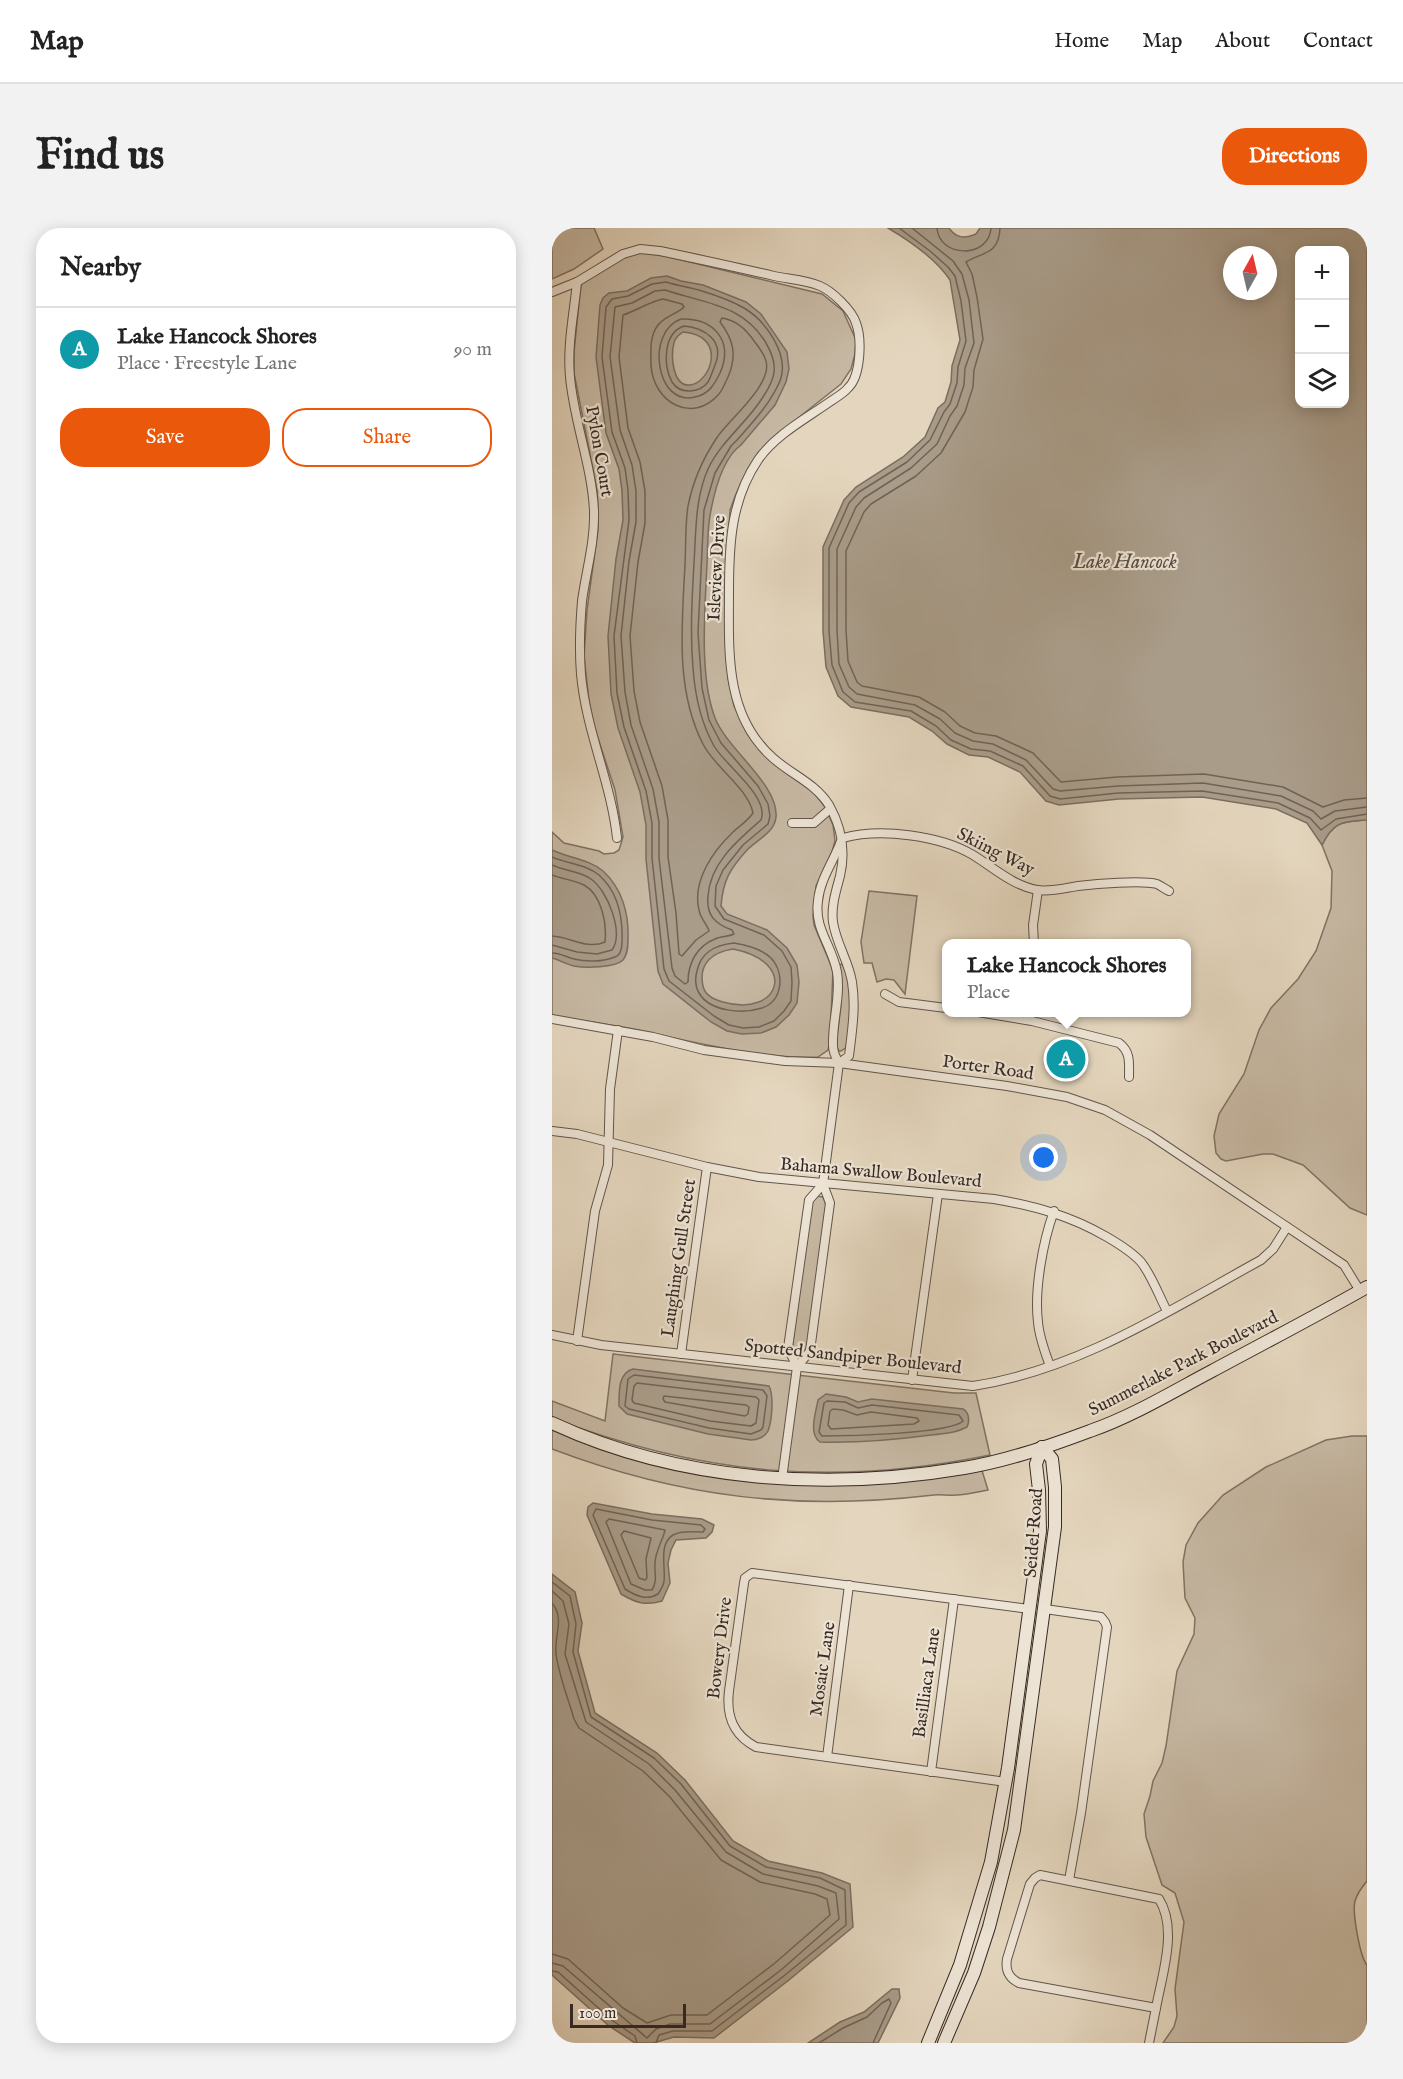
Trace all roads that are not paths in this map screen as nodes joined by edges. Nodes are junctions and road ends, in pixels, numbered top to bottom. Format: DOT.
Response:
graph roads {
  1 [pos="577,282"];
  2 [pos="552,292"];
  3 [pos="830,809"];
  4 [pos="792,823"];
  5 [pos="617,838"];
  6 [pos="843,838"];
  7 [pos="1038,890"];
  8 [pos="1168,891"];
  9 [pos="1034,939"];
  10 [pos="843,956"];
  11 [pos="833,960"];
  12 [pos="885,994"];
  13 [pos="942,1007"];
  14 [pos="1033,1017"];
  15 [pos="552,1019"];
  16 [pos="618,1030"];
  17 [pos="838,1063"];
  18 [pos="1129,1077"];
  19 [pos="552,1131"];
  20 [pos="609,1143"];
  21 [pos="707,1167"];
  22 [pos="823,1184"];
  23 [pos="938,1194"];
  24 [pos="1054,1211"];
  25 [pos="1287,1227"];
  26 [pos="1363,1289"];
  27 [pos="1167,1311"];
  28 [pos="552,1335"];
  29 [pos="577,1341"];
  30 [pos="681,1354"];
  31 [pos="1050,1366"];
  32 [pos="798,1367"];
  33 [pos="912,1380"];
  34 [pos="552,1423"];
  35 [pos="1042,1447"];
  36 [pos="782,1479"];
  37 [pos="849,1585"];
  38 [pos="954,1599"];
  39 [pos="1029,1609"];
  40 [pos="1045,1609"];
  41 [pos="827,1757"];
  42 [pos="931,1772"];
  43 [pos="1006,1782"];
  44 [pos="1069,1880"];
  45 [pos="1156,2008"];
  46 [pos="928,2043"];
  47 [pos="944,2043"];
  48 [pos="1149,2043"];
  1 -- 2 [label="street, Isleview Drive"];
  1 -- 3 [label="street, Isleview Drive"];
  1 -- 5 [label="street, Pylon Court"];
  3 -- 4 [label="street"];
  3 -- 6 [label="street, Isleview Drive"];
  6 -- 7 [label="street, Skiing Way"];
  6 -- 10 [label="street, Isleview Drive"];
  6 -- 11 [label="street"];
  7 -- 8 [label="street, Skiing Way"];
  7 -- 9 [label="street"];
  10 -- 11 [label="street"];
  10 -- 17 [label="street, Isleview Drive"];
  11 -- 17 [label="street"];
  12 -- 13 [label="street"];
  14 -- 18 [label="street"];
  15 -- 16 [label="street, Porter Road"];
  16 -- 17 [label="street, Porter Road"];
  16 -- 20 [label="street"];
  17 -- 22 [label="street"];
  17 -- 25 [label="street, Porter Road"];
  19 -- 20 [label="street, Bahama Swallow Boulevard"];
  20 -- 21 [label="street, Bahama Swallow Boulevard"];
  20 -- 29 [label="street"];
  21 -- 22 [label="street, Bahama Swallow Boulevard"];
  21 -- 30 [label="street, Laughing Gull Street"];
  22 -- 23 [label="street, Bahama Swallow Boulevard"];
  22 -- 32 [label="street"];
  22 -- 32 [label="street"];
  23 -- 24 [label="street, Bahama Swallow Boulevard"];
  23 -- 33 [label="street"];
  24 -- 27 [label="street, Bahama Swallow Boulevard"];
  24 -- 31 [label="street"];
  25 -- 26 [label="street, Porter Road"];
  25 -- 27 [label="street, Spotted Sandpiper Boulevard"];
  26 -- 35 [label="main road, Summerlake Park Boulevard"];
  27 -- 31 [label="street, Spotted Sandpiper Boulevard"];
  28 -- 29 [label="street, Spotted Sandpiper Boulevard"];
  29 -- 30 [label="street, Spotted Sandpiper Boulevard"];
  30 -- 32 [label="street, Spotted Sandpiper Boulevard"];
  31 -- 33 [label="street, Spotted Sandpiper Boulevard"];
  32 -- 33 [label="street, Spotted Sandpiper Boulevard"];
  32 -- 36 [label="street"];
  34 -- 36 [label="main road, Summerlake Park Boulevard"];
  35 -- 36 [label="main road, Summerlake Park Boulevard"];
  35 -- 39 [label="main road, Seidel Road"];
  35 -- 40 [label="main road, Seidel Road"];
  37 -- 38 [label="street, Bowery Drive"];
  37 -- 41 [label="street, Mosaic Lane"];
  37 -- 41 [label="street, Bowery Drive"];
  38 -- 39 [label="street, Bowery Drive"];
  38 -- 42 [label="street, Basilliaca Lane"];
  39 -- 43 [label="main road, Seidel Road"];
  40 -- 44 [label="street"];
  40 -- 47 [label="main road, Seidel Road"];
  41 -- 42 [label="street, Bowery Drive"];
  42 -- 43 [label="street, Bowery Drive"];
  43 -- 46 [label="main road, Seidel Road"];
  44 -- 45 [label="street"];
  44 -- 45 [label="street"];
  45 -- 48 [label="street"];
}
